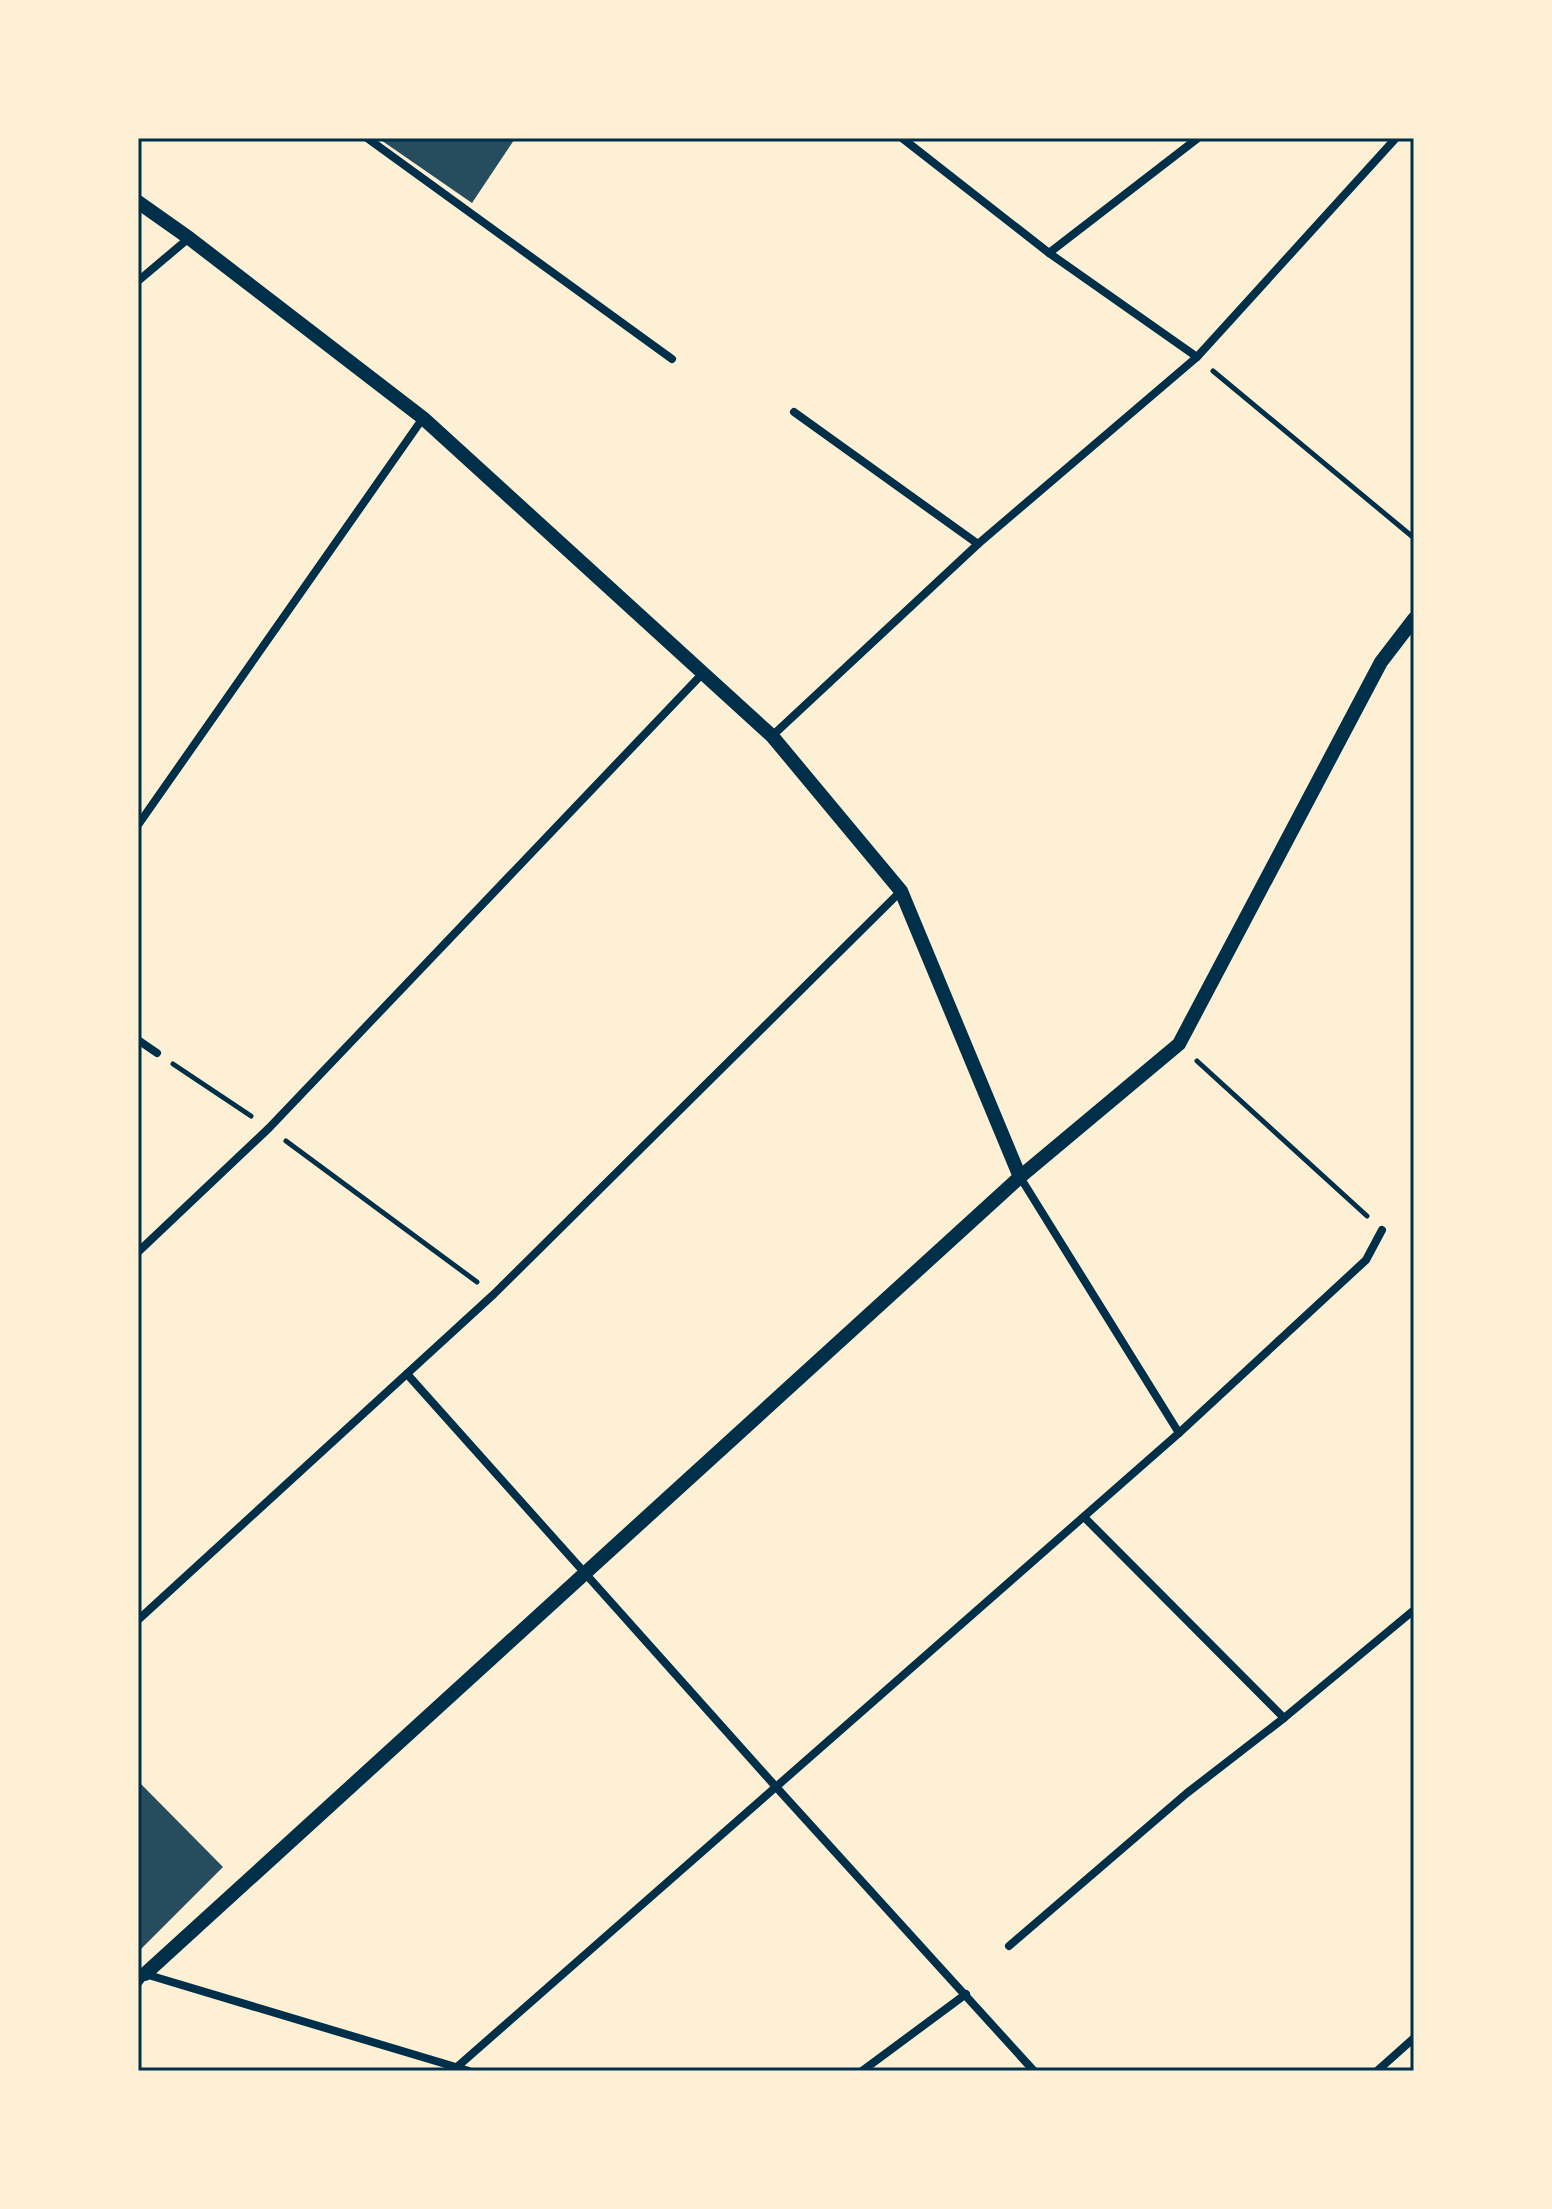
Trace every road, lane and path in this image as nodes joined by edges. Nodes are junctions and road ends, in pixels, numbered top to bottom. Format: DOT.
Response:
graph roads {
  1 [pos="367,138"];
  2 [pos="902,138"];
  3 [pos="1198,138"];
  4 [pos="1396,138"];
  5 [pos="138,202"];
  6 [pos="189,238"];
  7 [pos="1049,253"];
  8 [pos="138,281"];
  9 [pos="1197,357"];
  10 [pos="672,359"];
  11 [pos="794,412"];
  12 [pos="423,418"];
  13 [pos="1414,538"];
  14 [pos="978,544"];
  15 [pos="1414,619"];
  16 [pos="704,672"];
  17 [pos="772,736"];
  18 [pos="138,825"];
  19 [pos="901,891"];
  20 [pos="138,1040"];
  21 [pos="1179,1044"];
  22 [pos="157,1053"];
  23 [pos="269,1128"];
  24 [pos="1020,1177"];
  25 [pos="1382,1230"];
  26 [pos="138,1252"];
  27 [pos="494,1294"];
  28 [pos="407,1374"];
  29 [pos="1179,1433"];
  30 [pos="1084,1517"];
  31 [pos="587,1573"];
  32 [pos="1414,1610"];
  33 [pos="138,1620"];
  34 [pos="1284,1718"];
  35 [pos="777,1788"];
  36 [pos="1009,1946"];
  37 [pos="141,1978"];
  38 [pos="966,1994"];
  39 [pos="1414,2038"];
  40 [pos="457,2067"];
  41 [pos="469,2071"];
  42 [pos="862,2071"];
  43 [pos="1034,2071"];
  44 [pos="1377,2071"];
  1 -- 10 [label="street"];
  2 -- 7 [label="street"];
  3 -- 7 [label="street"];
  4 -- 9 [label="street"];
  5 -- 6 [label="street"];
  6 -- 8 [label="street"];
  6 -- 12 [label="street"];
  7 -- 9 [label="street"];
  9 -- 13 [label="path"];
  9 -- 14 [label="street"];
  11 -- 14 [label="street"];
  12 -- 16 [label="street"];
  12 -- 18 [label="street"];
  14 -- 17 [label="street"];
  15 -- 21 [label="street"];
  16 -- 17 [label="street"];
  16 -- 23 [label="street"];
  17 -- 19 [label="street"];
  19 -- 24 [label="street"];
  19 -- 27 [label="street"];
  20 -- 22 [label="street"];
  21 -- 24 [label="street"];
  21 -- 25 [label="path"];
  22 -- 23 [label="path"];
  23 -- 26 [label="street"];
  23 -- 27 [label="path"];
  24 -- 29 [label="street"];
  24 -- 31 [label="street"];
  25 -- 29 [label="street"];
  27 -- 28 [label="street"];
  28 -- 31 [label="street"];
  28 -- 33 [label="street"];
  29 -- 30 [label="street"];
  30 -- 34 [label="street"];
  30 -- 35 [label="street"];
  31 -- 35 [label="street"];
  31 -- 37 [label="street"];
  32 -- 34 [label="street"];
  34 -- 36 [label="street"];
  35 -- 38 [label="street"];
  35 -- 40 [label="street"];
  37 -- 40 [label="street"];
  38 -- 42 [label="street"];
  38 -- 43 [label="street"];
  39 -- 44 [label="street"];
  40 -- 41 [label="street"];
}
